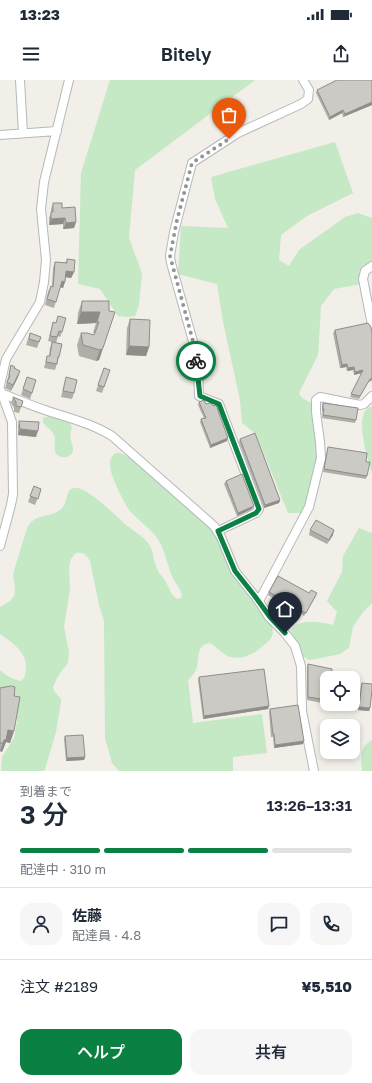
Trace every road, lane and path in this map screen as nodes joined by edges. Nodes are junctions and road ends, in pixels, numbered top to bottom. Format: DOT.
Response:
graph roads {
  1 [pos="20,80"];
  2 [pos="70,80"];
  3 [pos="303,80"];
  4 [pos="56,131"];
  5 [pos="23,133"];
  6 [pos="0,135"];
  7 [pos="372,266"];
  8 [pos="372,325"];
  9 [pos="3,358"];
  10 [pos="0,389"];
  11 [pos="372,396"];
  12 [pos="218,531"];
  13 [pos="0,546"];
  14 [pos="259,601"];
  15 [pos="314,771"];
  1 -- 5 [label="street"];
  2 -- 4 [label="street"];
  3 -- 12 [label="street"];
  4 -- 5 [label="street"];
  4 -- 9 [label="street"];
  5 -- 6 [label="street"];
  7 -- 8 [label="street"];
  9 -- 10 [label="street"];
  10 -- 12 [label="street"];
  10 -- 13 [label="street"];
  11 -- 14 [label="street"];
  12 -- 14 [label="street"];
  14 -- 15 [label="street"];
}
